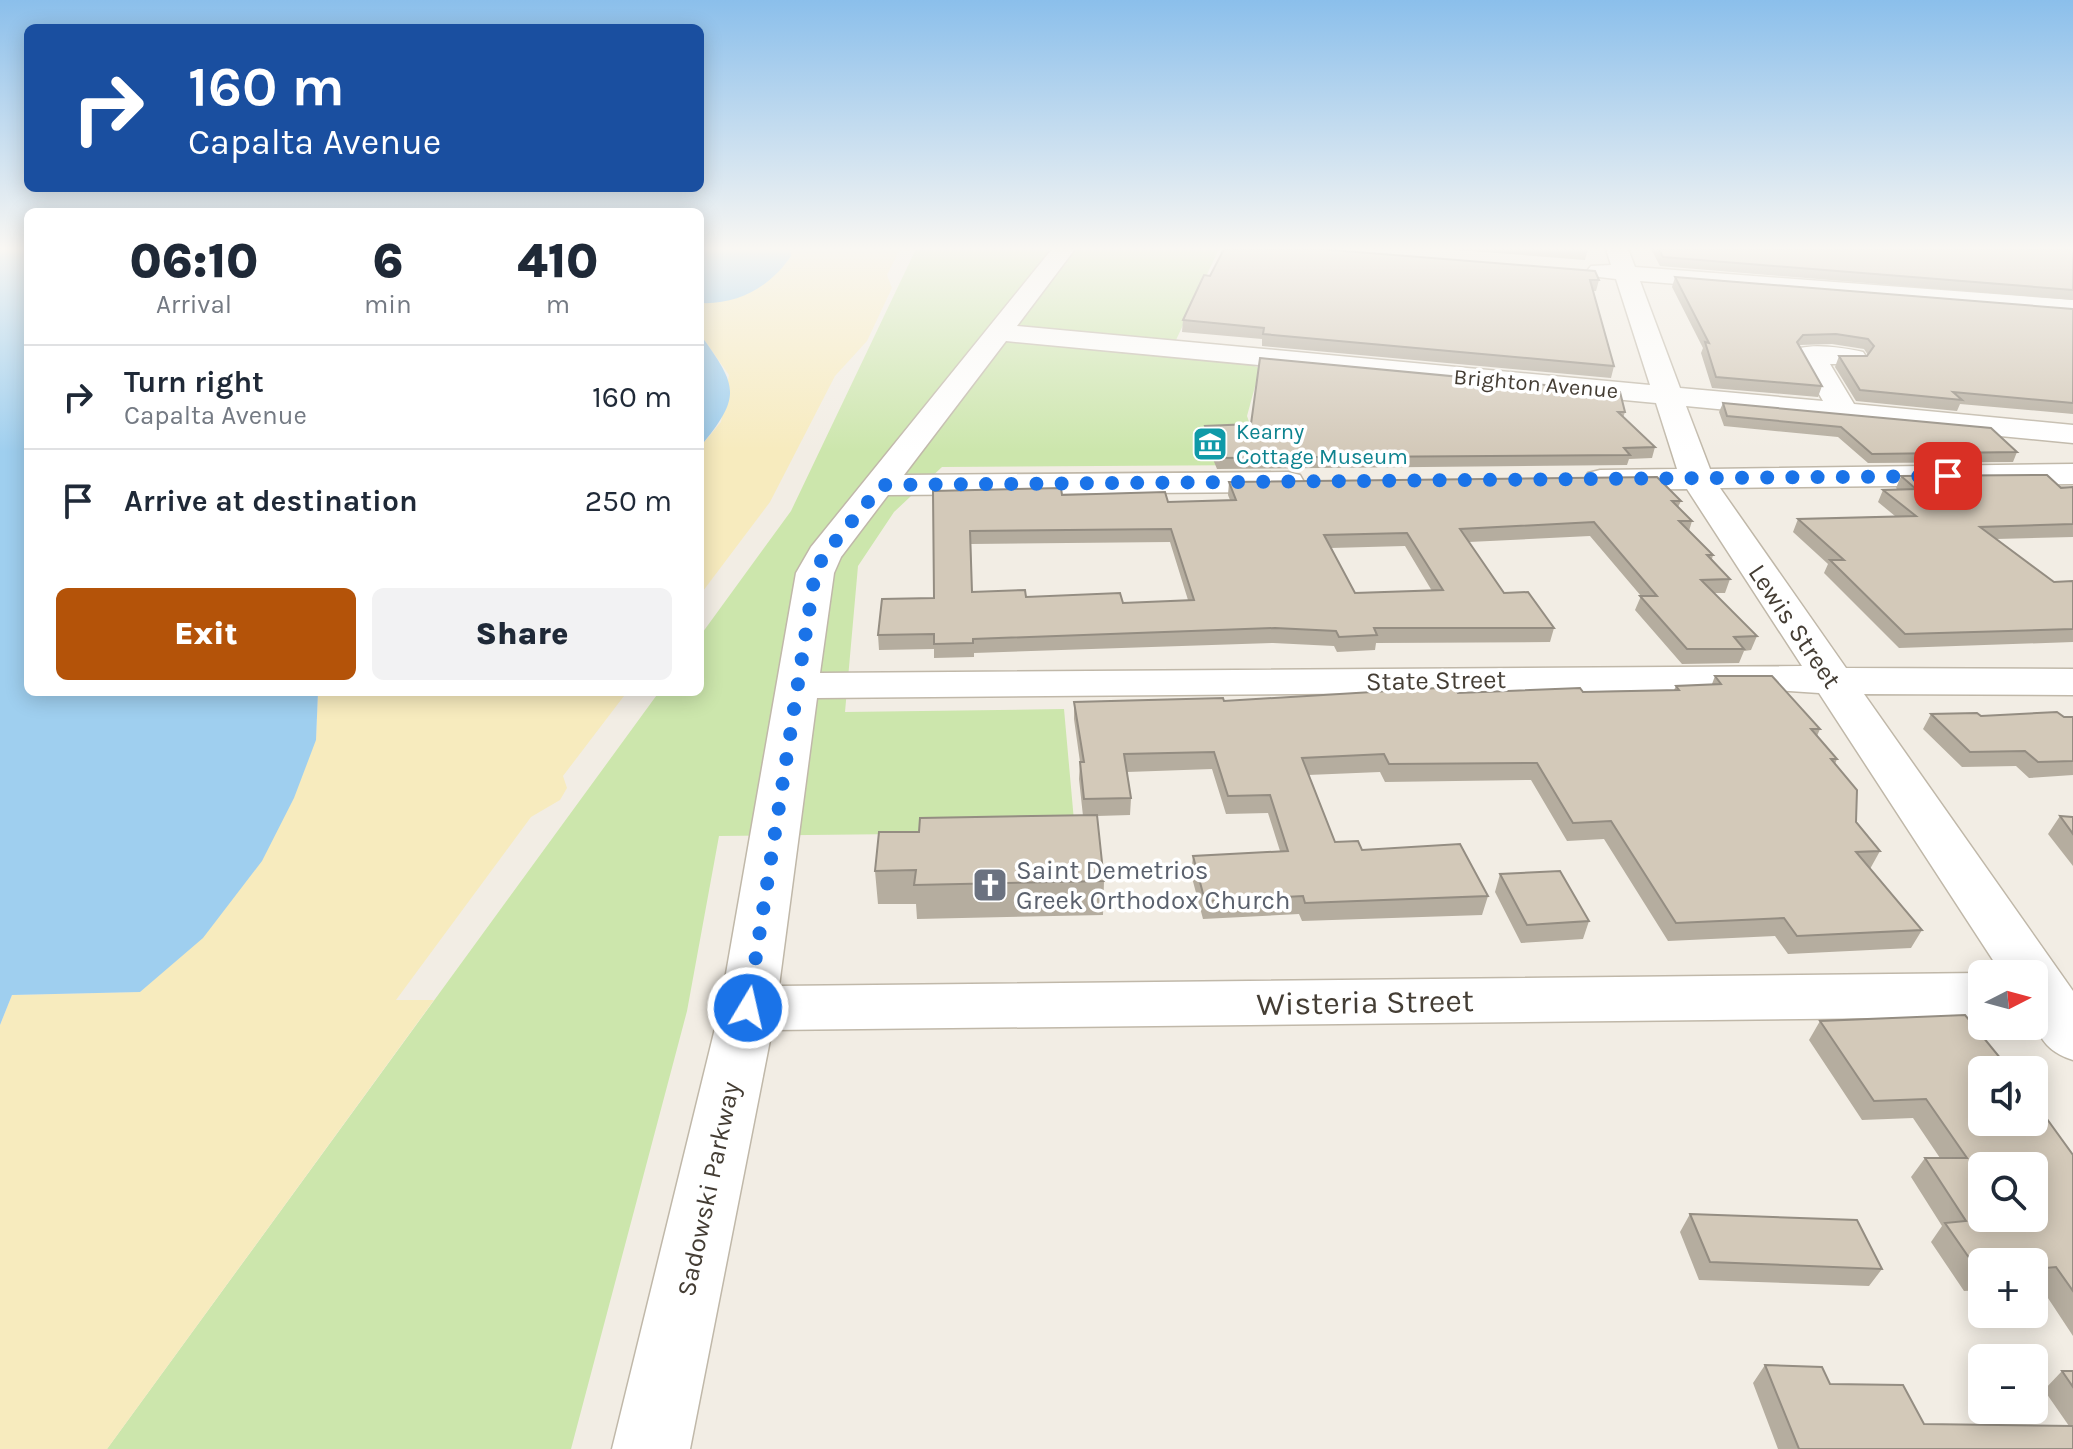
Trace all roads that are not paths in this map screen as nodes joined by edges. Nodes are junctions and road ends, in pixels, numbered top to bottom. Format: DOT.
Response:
graph roads {
  1 [pos="1010,317"];
  2 [pos="1639,317"];
  3 [pos="998,332"];
  4 [pos="1853,358"];
  5 [pos="1665,395"];
  6 [pos="1844,412"];
  7 [pos="2073,434"];
  8 [pos="2073,474"];
  9 [pos="1697,479"];
  10 [pos="1569,480"];
  11 [pos="1313,482"];
  12 [pos="882,485"];
  13 [pos="1831,681"];
  14 [pos="2073,682"];
  15 [pos="798,686"];
  16 [pos="2019,960"];
  17 [pos="1968,995"];
  18 [pos="748,1008"];
  19 [pos="651,1449"];
  1 -- 3 [label="street, Sadowski Parkway"];
  2 -- 5 [label="street, Lewis Street"];
  3 -- 5 [label="street, Brighton Avenue"];
  3 -- 12 [label="street, Sadowski Parkway"];
  4 -- 6 [label="street"];
  5 -- 6 [label="street, Brighton Avenue"];
  5 -- 9 [label="street, Lewis Street"];
  6 -- 7 [label="street, Brighton Avenue"];
  8 -- 9 [label="street"];
  9 -- 10 [label="street"];
  9 -- 13 [label="street, Lewis Street"];
  11 -- 12 [label="street"];
  12 -- 15 [label="street, Sadowski Parkway"];
  13 -- 14 [label="street, State Street"];
  13 -- 15 [label="street, State Street"];
  13 -- 16 [label="street, Lewis Street"];
  15 -- 18 [label="street, Sadowski Parkway"];
  17 -- 18 [label="street, Wisteria Street"];
  18 -- 19 [label="street, Sadowski Parkway"];
}
